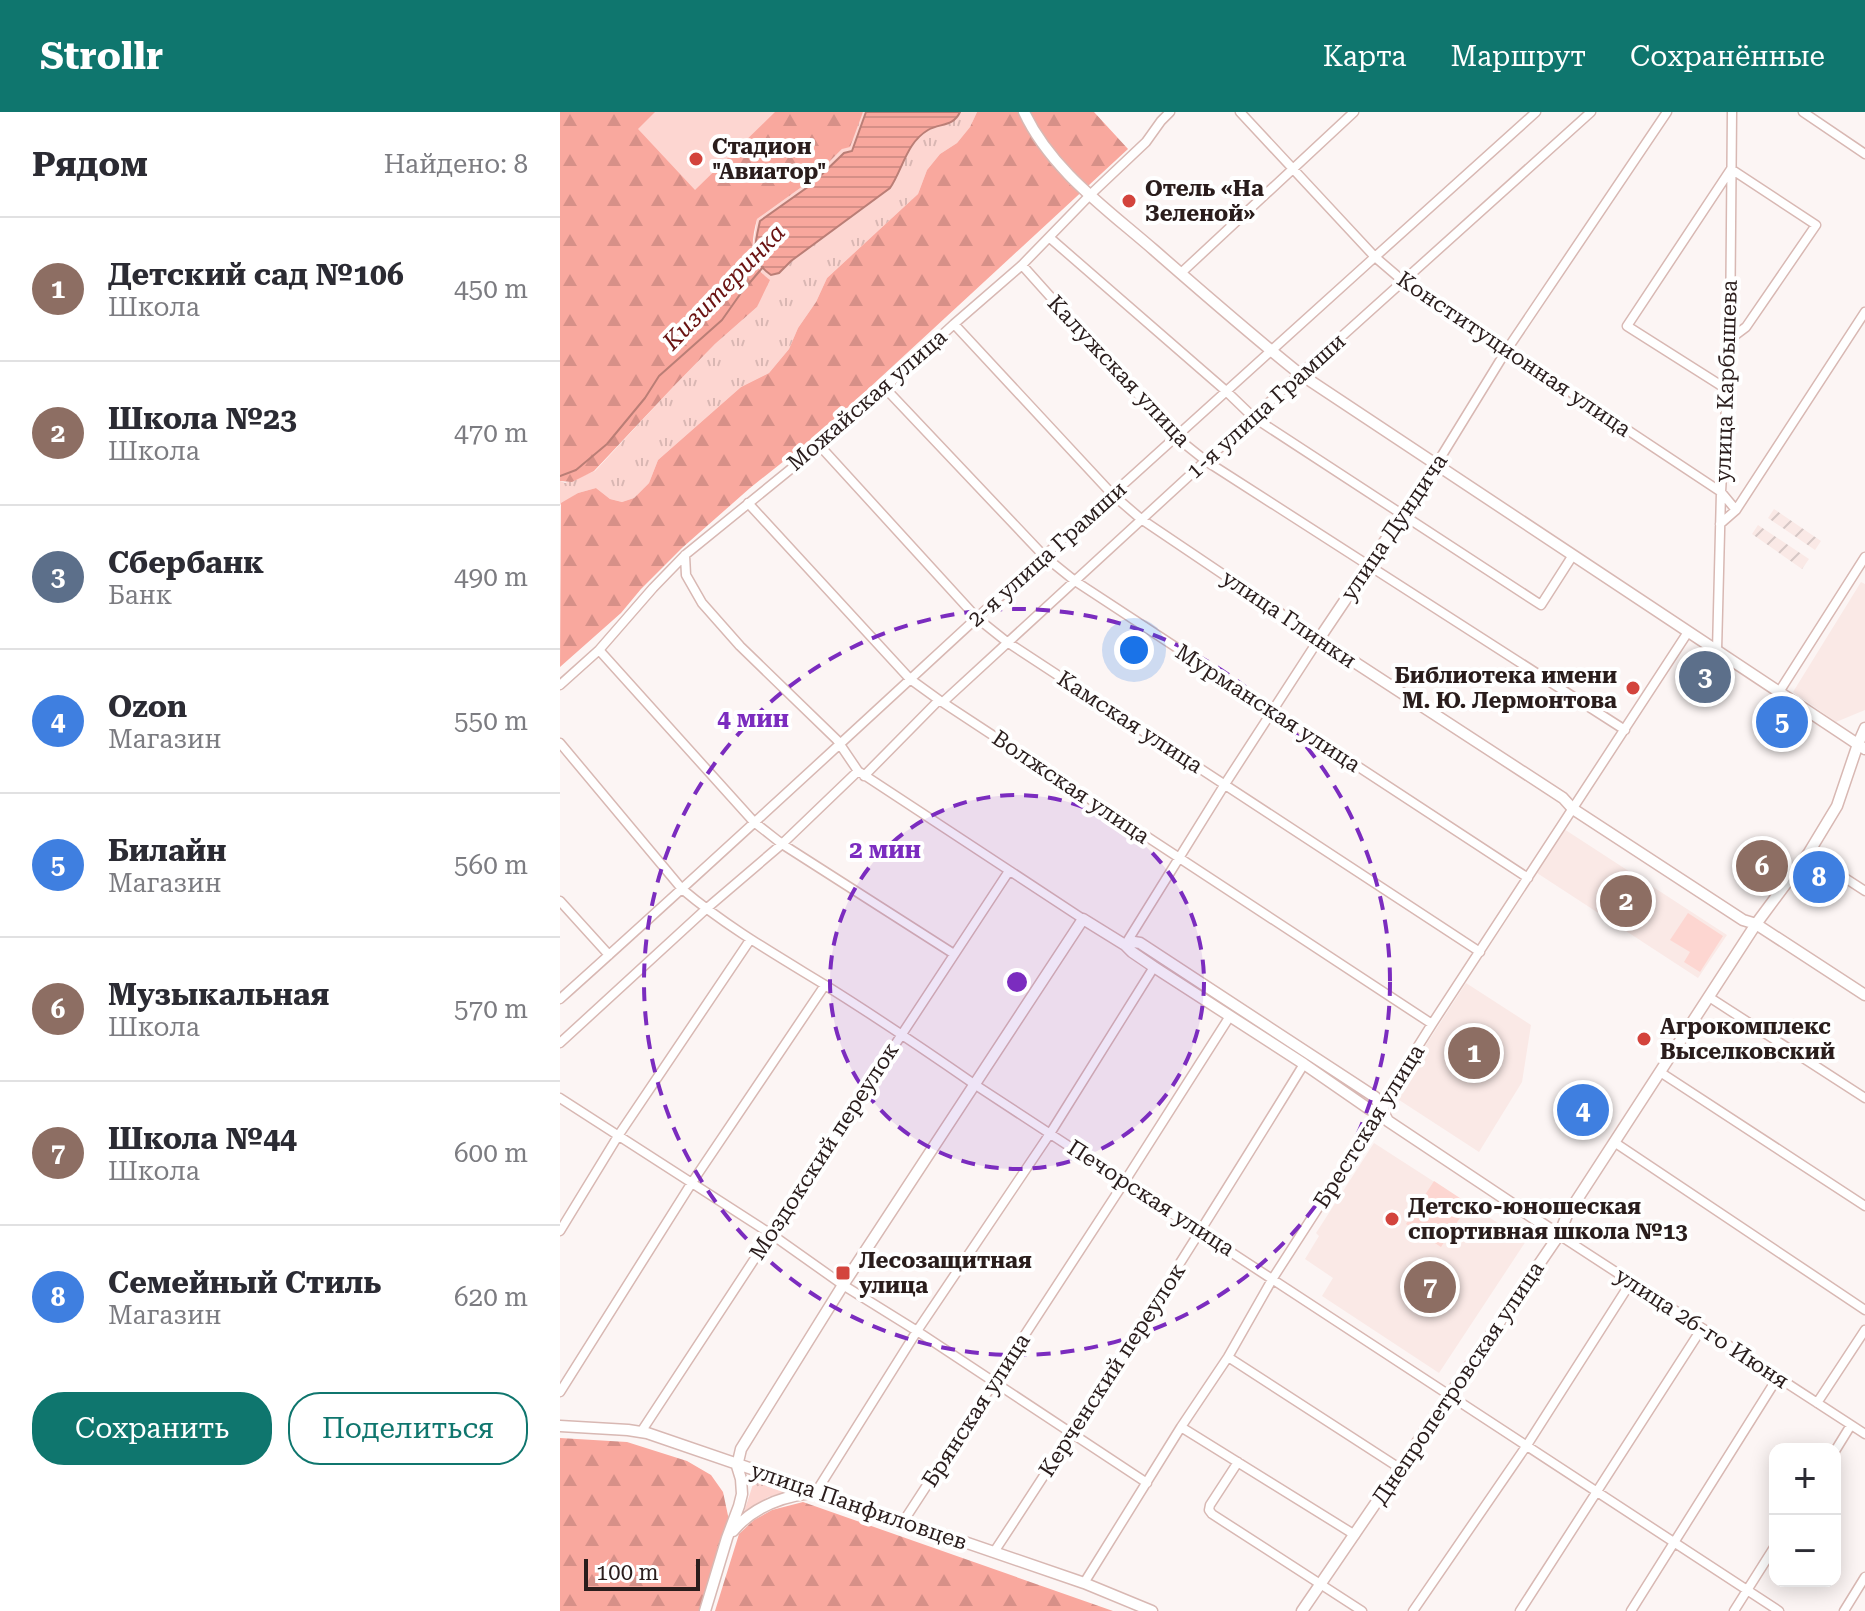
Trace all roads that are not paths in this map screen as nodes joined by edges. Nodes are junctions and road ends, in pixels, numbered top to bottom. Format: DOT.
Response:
graph roads {
  1 [pos="1024,112"];
  2 [pos="1170,112"];
  3 [pos="1240,112"];
  4 [pos="1354,112"];
  5 [pos="1536,112"];
  6 [pos="1591,112"];
  7 [pos="1667,112"];
  8 [pos="1732,112"];
  9 [pos="1803,112"];
  10 [pos="1865,154"];
  11 [pos="1292,168"];
  12 [pos="1731,169"];
  13 [pos="1093,196"];
  14 [pos="1050,238"];
  15 [pos="1375,257"];
  16 [pos="1022,265"];
  17 [pos="1181,273"];
  18 [pos="1403,281"];
  19 [pos="1865,312"];
  20 [pos="954,324"];
  21 [pos="1730,339"];
  22 [pos="1271,351"];
  23 [pos="1506,351"];
  24 [pos="1300,374"];
  25 [pos="884,387"];
  26 [pos="1728,390"];
  27 [pos="1226,391"];
  28 [pos="1253,417"];
  29 [pos="1176,437"];
  30 [pos="819,445"];
  31 [pos="1206,461"];
  32 [pos="1436,465"];
  33 [pos="1721,492"];
  34 [pos="1112,494"];
  35 [pos="748,503"];
  36 [pos="1736,510"];
  37 [pos="1402,515"];
  38 [pos="1141,519"];
  39 [pos="1720,524"];
  40 [pos="685,555"];
  41 [pos="1573,555"];
  42 [pos="1044,556"];
  43 [pos="1865,557"];
  44 [pos="1369,567"];
  45 [pos="1075,581"];
  46 [pos="977,618"];
  47 [pos="1688,632"];
  48 [pos="1319,639"];
  49 [pos="1007,642"];
  50 [pos="599,650"];
  51 [pos="1717,651"];
  52 [pos="910,679"];
  53 [pos="560,685"];
  54 [pos="1779,692"];
  55 [pos="941,701"];
  56 [pos="1272,711"];
  57 [pos="1865,728"];
  58 [pos="1625,730"];
  59 [pos="560,743"];
  60 [pos="840,746"];
  61 [pos="1861,746"];
  62 [pos="861,773"];
  63 [pos="1225,784"];
  64 [pos="1573,809"];
  65 [pos="754,822"];
  66 [pos="782,844"];
  67 [pos="1808,854"];
  68 [pos="1180,859"];
  69 [pos="1009,871"];
  70 [pos="1528,878"];
  71 [pos="682,889"];
  72 [pos="1865,891"];
  73 [pos="560,901"];
  74 [pos="706,909"];
  75 [pos="1083,919"];
  76 [pos="1756,924"];
  77 [pos="750,940"];
  78 [pos="1125,945"];
  79 [pos="1480,952"];
  80 [pos="954,954"];
  81 [pos="609,955"];
  82 [pos="1154,967"];
  83 [pos="825,985"];
  84 [pos="1865,995"];
  85 [pos="1709,997"];
  86 [pos="560,999"];
  87 [pos="1230,1016"];
  88 [pos="1432,1024"];
  89 [pos="901,1033"];
  90 [pos="560,1043"];
  91 [pos="1304,1064"];
  92 [pos="1660,1072"];
  93 [pos="974,1084"];
  94 [pos="560,1098"];
  95 [pos="1865,1098"];
  96 [pos="1382,1113"];
  97 [pos="1051,1132"];
  98 [pos="618,1136"];
  99 [pos="1614,1142"];
  100 [pos="1125,1181"];
  101 [pos="691,1184"];
  102 [pos="1865,1206"];
  103 [pos="563,1217"];
  104 [pos="560,1231"];
  105 [pos="1201,1231"];
  106 [pos="771,1234"];
  107 [pos="1559,1235"];
  108 [pos="1273,1278"];
  109 [pos="1631,1282"];
  110 [pos="843,1285"];
  111 [pos="1865,1310"];
  112 [pos="1702,1328"];
  113 [pos="1865,1330"];
  114 [pos="917,1331"];
  115 [pos="1228,1357"];
  116 [pos="1778,1377"];
  117 [pos="994,1382"];
  118 [pos="560,1392"];
  119 [pos="1451,1395"];
  120 [pos="1817,1403"];
  121 [pos="1851,1425"];
  122 [pos="560,1426"];
  123 [pos="1181,1427"];
  124 [pos="641,1432"];
  125 [pos="1072,1433"];
  126 [pos="1865,1434"];
  127 [pos="1840,1443"];
  128 [pos="1527,1445"];
  129 [pos="1238,1462"];
  130 [pos="737,1466"];
  131 [pos="1401,1469"];
  132 [pos="1147,1483"];
  133 [pos="816,1492"];
  134 [pos="1597,1492"];
  135 [pos="903,1522"];
  136 [pos="1355,1535"];
  137 [pos="727,1538"];
  138 [pos="1675,1541"];
  139 [pos="994,1552"];
  140 [pos="1769,1556"];
  141 [pos="1865,1577"];
  142 [pos="1084,1583"];
  143 [pos="1321,1585"];
  144 [pos="1747,1591"];
  145 [pos="1149,1610"];
  146 [pos="705,1611"];
  147 [pos="1302,1611"];
  148 [pos="1362,1611"];
  149 [pos="1413,1611"];
  150 [pos="1520,1611"];
  151 [pos="1631,1611"];
  152 [pos="1734,1611"];
  153 [pos="1779,1611"];
  154 [pos="1844,1611"];
  1 -- 13 [label="street"];
  2 -- 13 [label="street, Можайская улица"];
  3 -- 11 [label="street, Конституционная улица"];
  4 -- 11 [label="street"];
  5 -- 15 [label="street, 2-я улица Грамши"];
  6 -- 18 [label="street, 1-я улица Грамши"];
  7 -- 23 [label="street, улица Дундича"];
  8 -- 12 [label="street, улица Карбышева"];
  9 -- 10 [label="street"];
  11 -- 15 [label="street, Конституционная улица"];
  11 -- 17 [label="street"];
  12 -- 21 [label="street, улица Карбышева"];
  12 -- 21 [label="street"];
  12 -- 26 [label="street"];
  13 -- 14 [label="street, Можайская улица"];
  13 -- 17 [label="street"];
  14 -- 16 [label="street, Можайская улица"];
  14 -- 27 [label="street"];
  15 -- 18 [label="street, Конституционная улица"];
  15 -- 22 [label="street, 2-я улица Грамши"];
  16 -- 20 [label="street, Можайская улица"];
  16 -- 29 [label="street, Калужская улица"];
  17 -- 22 [label="street"];
  18 -- 23 [label="street, Конституционная улица"];
  18 -- 24 [label="street, 1-я улица Грамши"];
  19 -- 36 [label="street"];
  20 -- 25 [label="street, Можайская улица"];
  20 -- 34 [label="street, улица Глинки"];
  21 -- 26 [label="street, улица Карбышева"];
  22 -- 24 [label="street"];
  22 -- 27 [label="street, 2-я улица Грамши"];
  23 -- 32 [label="street, улица Дундича"];
  23 -- 33 [label="street, Конституционная улица"];
  24 -- 28 [label="street, 1-я улица Грамши"];
  24 -- 32 [label="street"];
  25 -- 30 [label="street, Можайская улица"];
  25 -- 42 [label="street, Мурманская улица"];
  26 -- 33 [label="street, улица Карбышева"];
  27 -- 28 [label="street"];
  27 -- 29 [label="street, 2-я улица Грамши"];
  28 -- 31 [label="street, 1-я улица Грамши"];
  28 -- 37 [label="street"];
  29 -- 31 [label="street, Калужская улица"];
  29 -- 34 [label="street, 2-я улица Грамши"];
  30 -- 35 [label="street, Можайская улица"];
  30 -- 46 [label="street, Камская улица"];
  31 -- 38 [label="street, 1-я улица Грамши"];
  31 -- 44 [label="street, Калужская улица"];
  32 -- 37 [label="street, улица Дундича"];
  32 -- 41 [label="street"];
  33 -- 36 [label="street, Конституционная улица"];
  33 -- 39 [label="street, улица Карбышева"];
  34 -- 38 [label="street, улица Глинки"];
  34 -- 42 [label="street, 2-я улица Грамши"];
  35 -- 40 [label="street, Можайская улица"];
  35 -- 52 [label="street, Волжская улица"];
  36 -- 39 [label="street"];
  37 -- 41 [label="street"];
  37 -- 44 [label="street, улица Дундича"];
  38 -- 45 [label="street, 1-я улица Грамши"];
  38 -- 48 [label="street, улица Глинки"];
  39 -- 51 [label="street, улица Карбышева"];
  40 -- 50 [label="street, Можайская улица"];
  40 -- 60 [label="street, улица 26-го Июня"];
  41 -- 47 [label="street"];
  42 -- 45 [label="street, Мурманская улица"];
  42 -- 46 [label="street, 2-я улица Грамши"];
  43 -- 54 [label="street"];
  44 -- 48 [label="street, улица Дундича"];
  44 -- 58 [label="street, Калужская улица"];
  45 -- 49 [label="street, 1-я улица Грамши"];
  45 -- 56 [label="street, Мурманская улица"];
  46 -- 49 [label="street, Камская улица"];
  46 -- 52 [label="street, 2-я улица Грамши"];
  47 -- 51 [label="street"];
  47 -- 58 [label="street, Брестская улица"];
  48 -- 56 [label="street, улица Дундича"];
  48 -- 64 [label="street, улица Глинки"];
  49 -- 55 [label="street, 1-я улица Грамши"];
  49 -- 63 [label="street, Камская улица"];
  50 -- 53 [label="street, Можайская улица"];
  50 -- 65 [label="street"];
  51 -- 54 [label="street"];
  52 -- 55 [label="street, Волжская улица"];
  52 -- 60 [label="street, 2-я улица Грамши"];
  54 -- 61 [label="street"];
  55 -- 62 [label="street, 1-я улица Грамши"];
  55 -- 68 [label="street, Волжская улица"];
  56 -- 63 [label="street, улица Дундича"];
  56 -- 70 [label="street, Мурманская улица"];
  57 -- 61 [label="street, Днепропетровская улица"];
  58 -- 64 [label="street, Брестская улица"];
  59 -- 71 [label="street, Печорская улица"];
  60 -- 62 [label="street, улица 26-го Июня"];
  60 -- 65 [label="street, 2-я улица Грамши"];
  61 -- 67 [label="street, Днепропетровская улица"];
  62 -- 66 [label="street, 1-я улица Грамши"];
  62 -- 69 [label="street, улица 26-го Июня"];
  63 -- 68 [label="street, улица Дундича"];
  63 -- 79 [label="street, Камская улица"];
  64 -- 70 [label="street, Брестская улица"];
  64 -- 76 [label="street, улица Глинки"];
  65 -- 66 [label="street"];
  65 -- 71 [label="street, 2-я улица Грамши"];
  66 -- 74 [label="street, 1-я улица Грамши"];
  66 -- 80 [label="street"];
  67 -- 72 [label="street"];
  67 -- 76 [label="street, Днепропетровская улица"];
  68 -- 78 [label="street, улица Дундича"];
  68 -- 88 [label="street, Волжская улица"];
  69 -- 75 [label="street, улица 26-го Июня"];
  69 -- 80 [label="street, Моздокский переулок"];
  70 -- 79 [label="street, Брестская улица"];
  71 -- 74 [label="street, Печорская улица"];
  71 -- 81 [label="street, 2-я улица Грамши"];
  73 -- 81 [label="street"];
  74 -- 77 [label="street, Печорская улица"];
  74 -- 90 [label="street, 1-я улица Грамши"];
  75 -- 78 [label="street, улица 26-го Июня"];
  75 -- 93 [label="street"];
  76 -- 84 [label="street, улица Глинки"];
  76 -- 85 [label="street, Днепропетровская улица"];
  77 -- 83 [label="street, Печорская улица"];
  77 -- 98 [label="street"];
  78 -- 82 [label="street, улица 26-го Июня"];
  78 -- 96 [label="street, улица 26-го Июня"];
  79 -- 88 [label="street, Брестская улица"];
  80 -- 89 [label="street, Моздокский переулок"];
  81 -- 86 [label="street, 2-я улица Грамши"];
  82 -- 87 [label="street, улица 26-го Июня"];
  82 -- 97 [label="street"];
  83 -- 89 [label="street, Печорская улица"];
  83 -- 101 [label="street"];
  85 -- 92 [label="street, Днепропетровская улица"];
  85 -- 95 [label="street"];
  87 -- 91 [label="street, улица 26-го Июня"];
  87 -- 100 [label="street, Брянская улица"];
  88 -- 96 [label="street, Брестская улица"];
  89 -- 93 [label="street, Печорская улица"];
  89 -- 106 [label="street, Моздокский переулок"];
  91 -- 96 [label="street, улица 26-го Июня"];
  91 -- 105 [label="street, Керченский переулок"];
  92 -- 99 [label="street, Днепропетровская улица"];
  92 -- 102 [label="street"];
  93 -- 97 [label="street, Печорская улица"];
  93 -- 110 [label="street"];
  94 -- 98 [label="street"];
  96 -- 107 [label="street, улица 26-го Июня"];
  96 -- 108 [label="street, Брестская улица"];
  97 -- 100 [label="street, Печорская улица"];
  97 -- 114 [label="street"];
  98 -- 101 [label="street"];
  98 -- 103 [label="street"];
  99 -- 107 [label="street, Днепропетровская улица"];
  99 -- 111 [label="street"];
  100 -- 105 [label="street, Печорская улица"];
  100 -- 117 [label="street, Брянская улица"];
  101 -- 106 [label="street"];
  101 -- 118 [label="street"];
  103 -- 104 [label="street"];
  105 -- 108 [label="street, Печорская улица"];
  105 -- 125 [label="street, Керченский переулок"];
  106 -- 110 [label="street"];
  106 -- 124 [label="street, Моздокский переулок"];
  107 -- 109 [label="street, улица 26-го Июня"];
  107 -- 119 [label="street, Днепропетровская улица"];
  108 -- 115 [label="street, Брестская улица"];
  108 -- 119 [label="street, Печорская улица"];
  109 -- 112 [label="street, улица 26-го Июня"];
  109 -- 128 [label="street"];
  110 -- 114 [label="street"];
  110 -- 130 [label="street"];
  112 -- 116 [label="street, улица 26-го Июня"];
  112 -- 134 [label="street"];
  113 -- 120 [label="street"];
  114 -- 117 [label="street"];
  114 -- 133 [label="street"];
  115 -- 123 [label="street, Брестская улица"];
  115 -- 131 [label="street"];
  116 -- 120 [label="street, улица 26-го Июня"];
  116 -- 138 [label="street"];
  117 -- 125 [label="street"];
  117 -- 135 [label="street, Брянская улица"];
  119 -- 128 [label="street, Печорская улица"];
  119 -- 131 [label="street, Днепропетровская улица"];
  120 -- 121 [label="street, улица 26-го Июня"];
  121 -- 126 [label="street, улица 26-го Июня"];
  121 -- 127 [label="street"];
  122 -- 124 [label="street, улица Панфиловцев"];
  123 -- 129 [label="street"];
  123 -- 132 [label="street, Брестская улица"];
  124 -- 130 [label="street, улица Панфиловцев"];
  125 -- 132 [label="street"];
  125 -- 139 [label="street, Керченский переулок"];
  128 -- 134 [label="street, Печорская улица"];
  128 -- 149 [label="street"];
  129 -- 136 [label="street"];
  129 -- 143 [label="street"];
  130 -- 133 [label="street, улица Панфиловцев"];
  130 -- 137 [label="street"];
  131 -- 136 [label="street, Днепропетровская улица"];
  132 -- 142 [label="street, Брестская улица"];
  133 -- 135 [label="street, улица Панфиловцев"];
  133 -- 137 [label="street"];
  134 -- 138 [label="street, Печорская улица"];
  134 -- 150 [label="street"];
  135 -- 139 [label="street, улица Панфиловцев"];
  136 -- 143 [label="street, Днепропетровская улица"];
  137 -- 146 [label="street"];
  138 -- 144 [label="street, Печорская улица"];
  138 -- 151 [label="street"];
  139 -- 142 [label="street, улица Панфиловцев"];
  140 -- 144 [label="street"];
  141 -- 154 [label="street"];
  142 -- 145 [label="street, улица Панфиловцев"];
  143 -- 147 [label="street, Днепропетровская улица"];
  143 -- 148 [label="street"];
  144 -- 152 [label="street"];
  144 -- 153 [label="street, Печорская улица"];
}
